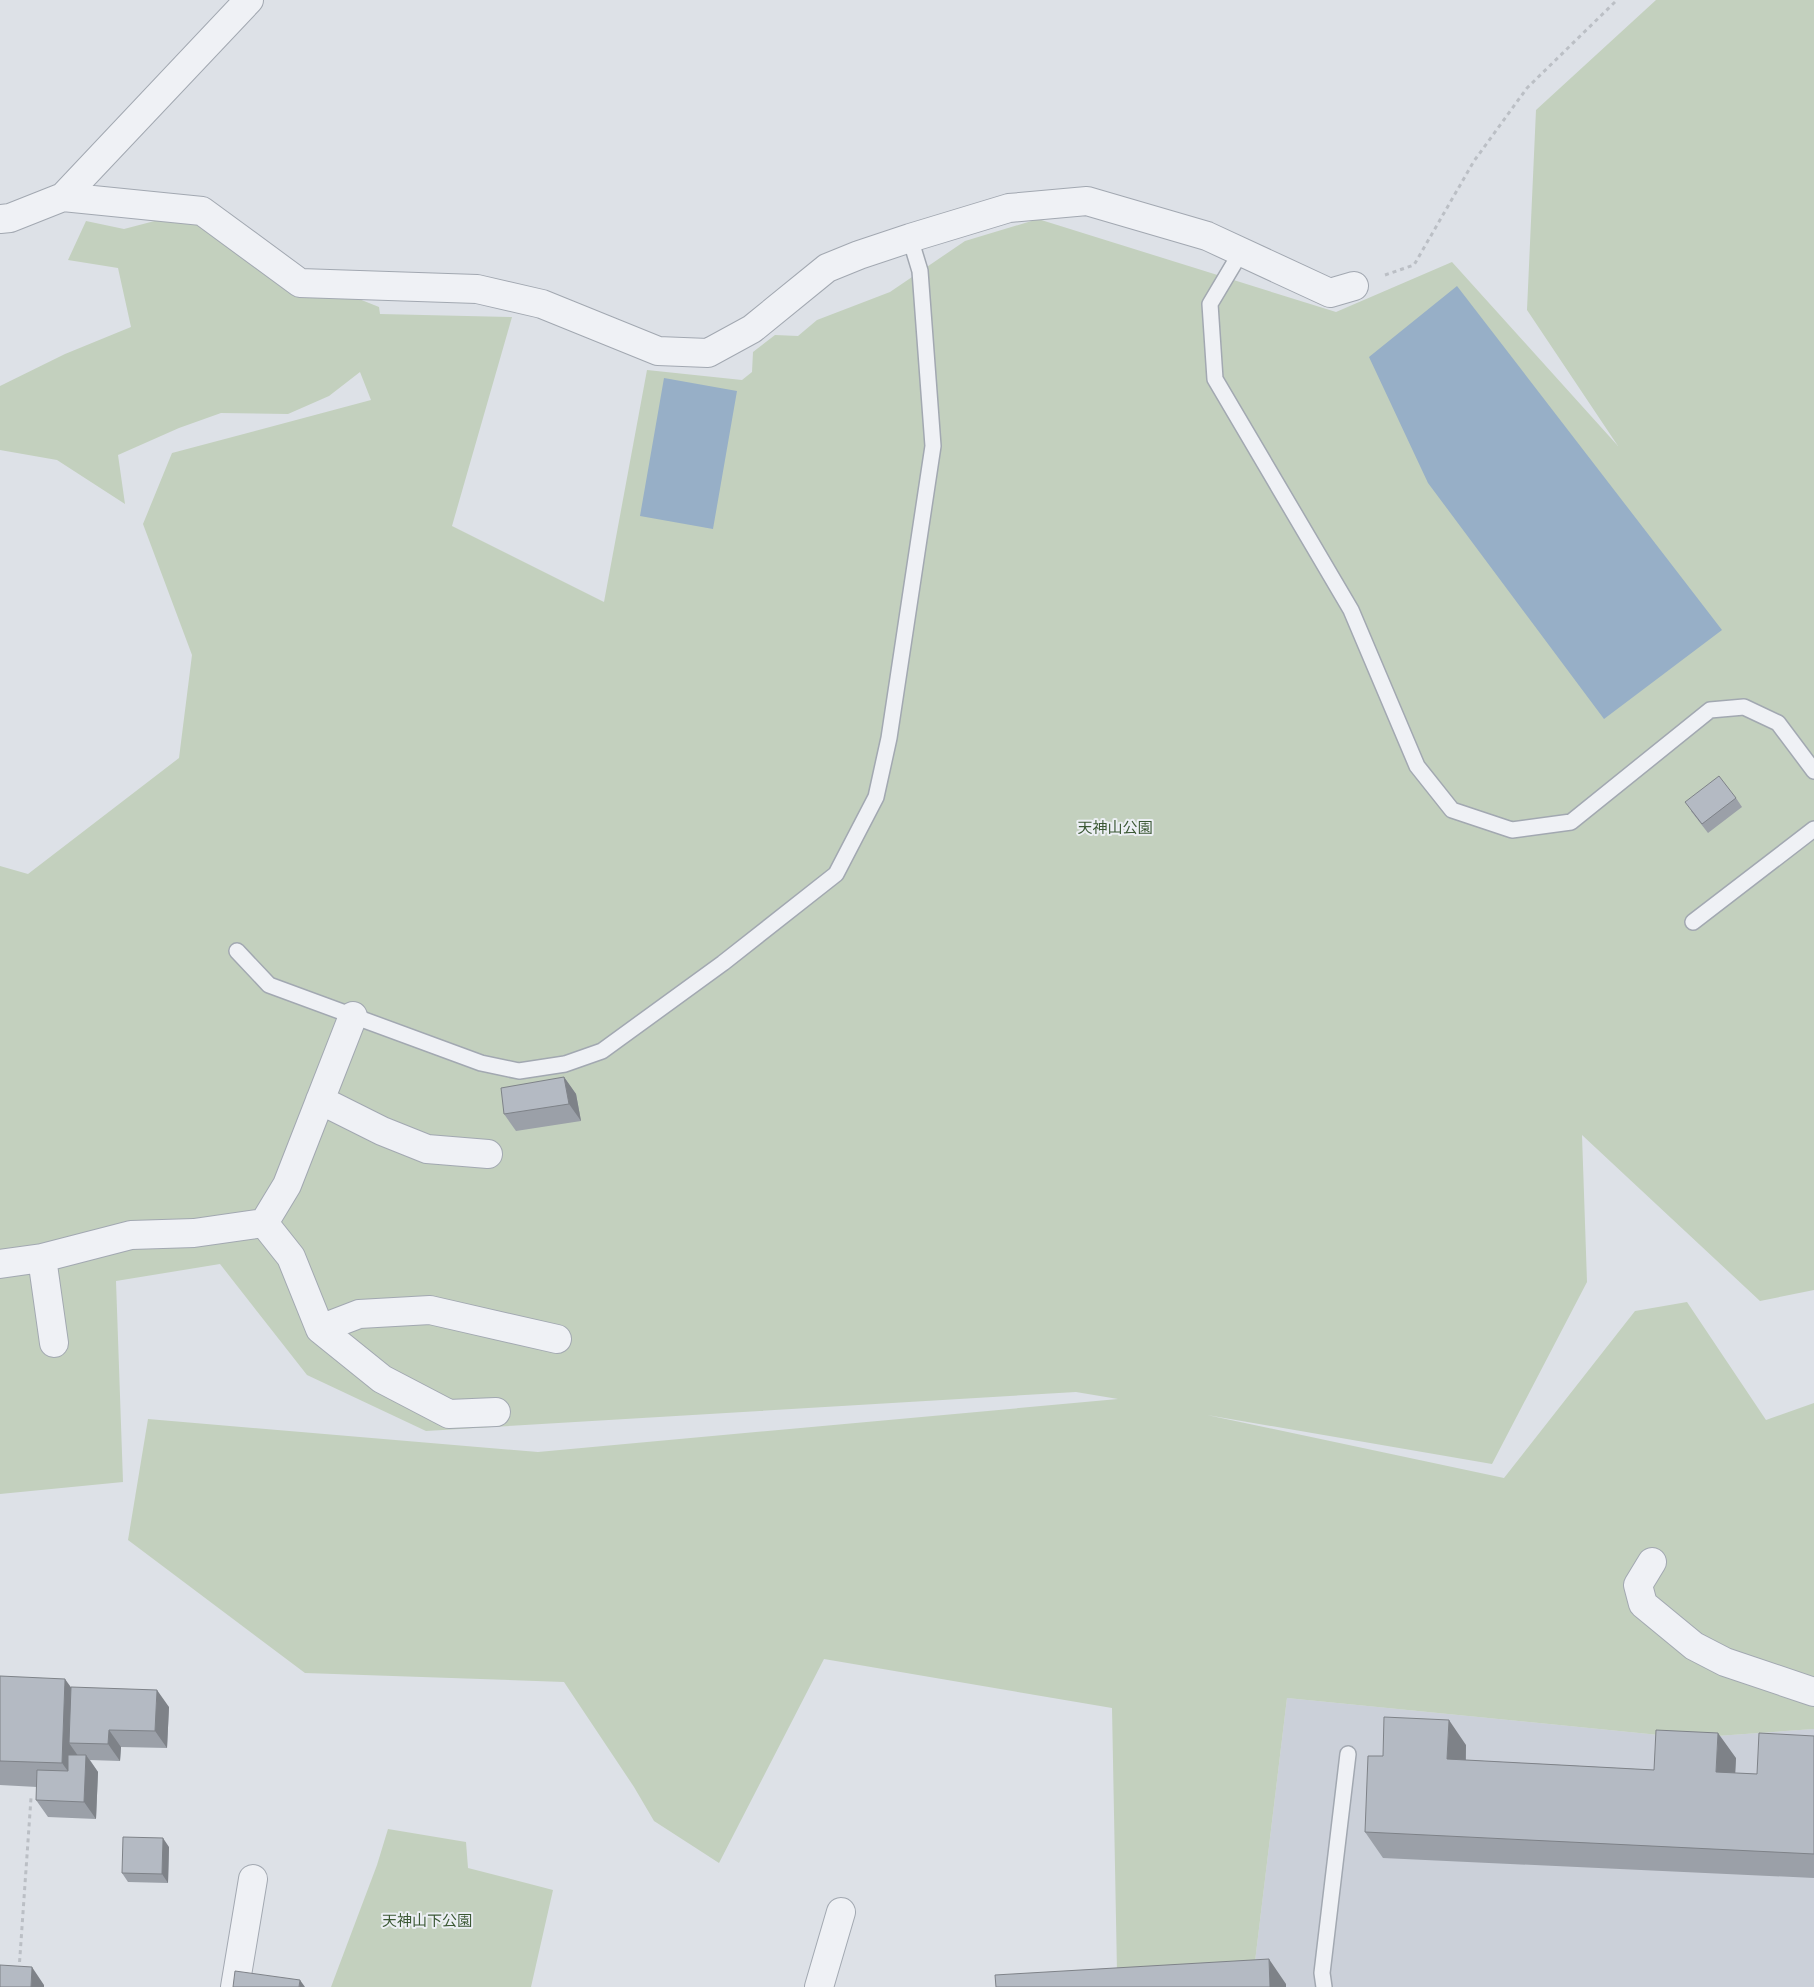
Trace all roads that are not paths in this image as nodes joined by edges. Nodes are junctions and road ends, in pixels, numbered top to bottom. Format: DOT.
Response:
graph roads {
  1 [pos="249,0"];
  2 [pos="63,197"];
  3 [pos="0,219"];
  4 [pos="910,238"];
  5 [pos="1241,252"];
  6 [pos="1354,286"];
  7 [pos="1814,771"];
  8 [pos="1814,829"];
  9 [pos="1693,922"];
  10 [pos="237,952"];
  11 [pos="353,1016"];
  12 [pos="320,1100"];
  13 [pos="488,1154"];
  14 [pos="264,1223"];
  15 [pos="42,1258"];
  16 [pos="0,1264"];
  17 [pos="320,1329"];
  18 [pos="558,1338"];
  19 [pos="54,1343"];
  20 [pos="496,1412"];
  21 [pos="1652,1562"];
  22 [pos="1814,1692"];
  23 [pos="1348,1754"];
  24 [pos="253,1879"];
  25 [pos="841,1912"];
  26 [pos="235,1987"];
  27 [pos="819,1987"];
  28 [pos="1324,1987"];
  1 -- 2 [label="street"];
  2 -- 3 [label="street"];
  2 -- 4 [label="street"];
  4 -- 5 [label="street"];
  4 -- 11 [label="lane"];
  5 -- 6 [label="street"];
  5 -- 7 [label="lane"];
  8 -- 9 [label="lane"];
  10 -- 11 [label="lane"];
  11 -- 12 [label="street"];
  12 -- 13 [label="street"];
  12 -- 14 [label="street"];
  14 -- 15 [label="street"];
  14 -- 17 [label="street"];
  15 -- 16 [label="street"];
  15 -- 19 [label="street"];
  17 -- 18 [label="street"];
  17 -- 20 [label="street"];
  21 -- 22 [label="street"];
  23 -- 28 [label="lane"];
  24 -- 26 [label="street"];
  25 -- 27 [label="street"];
}
